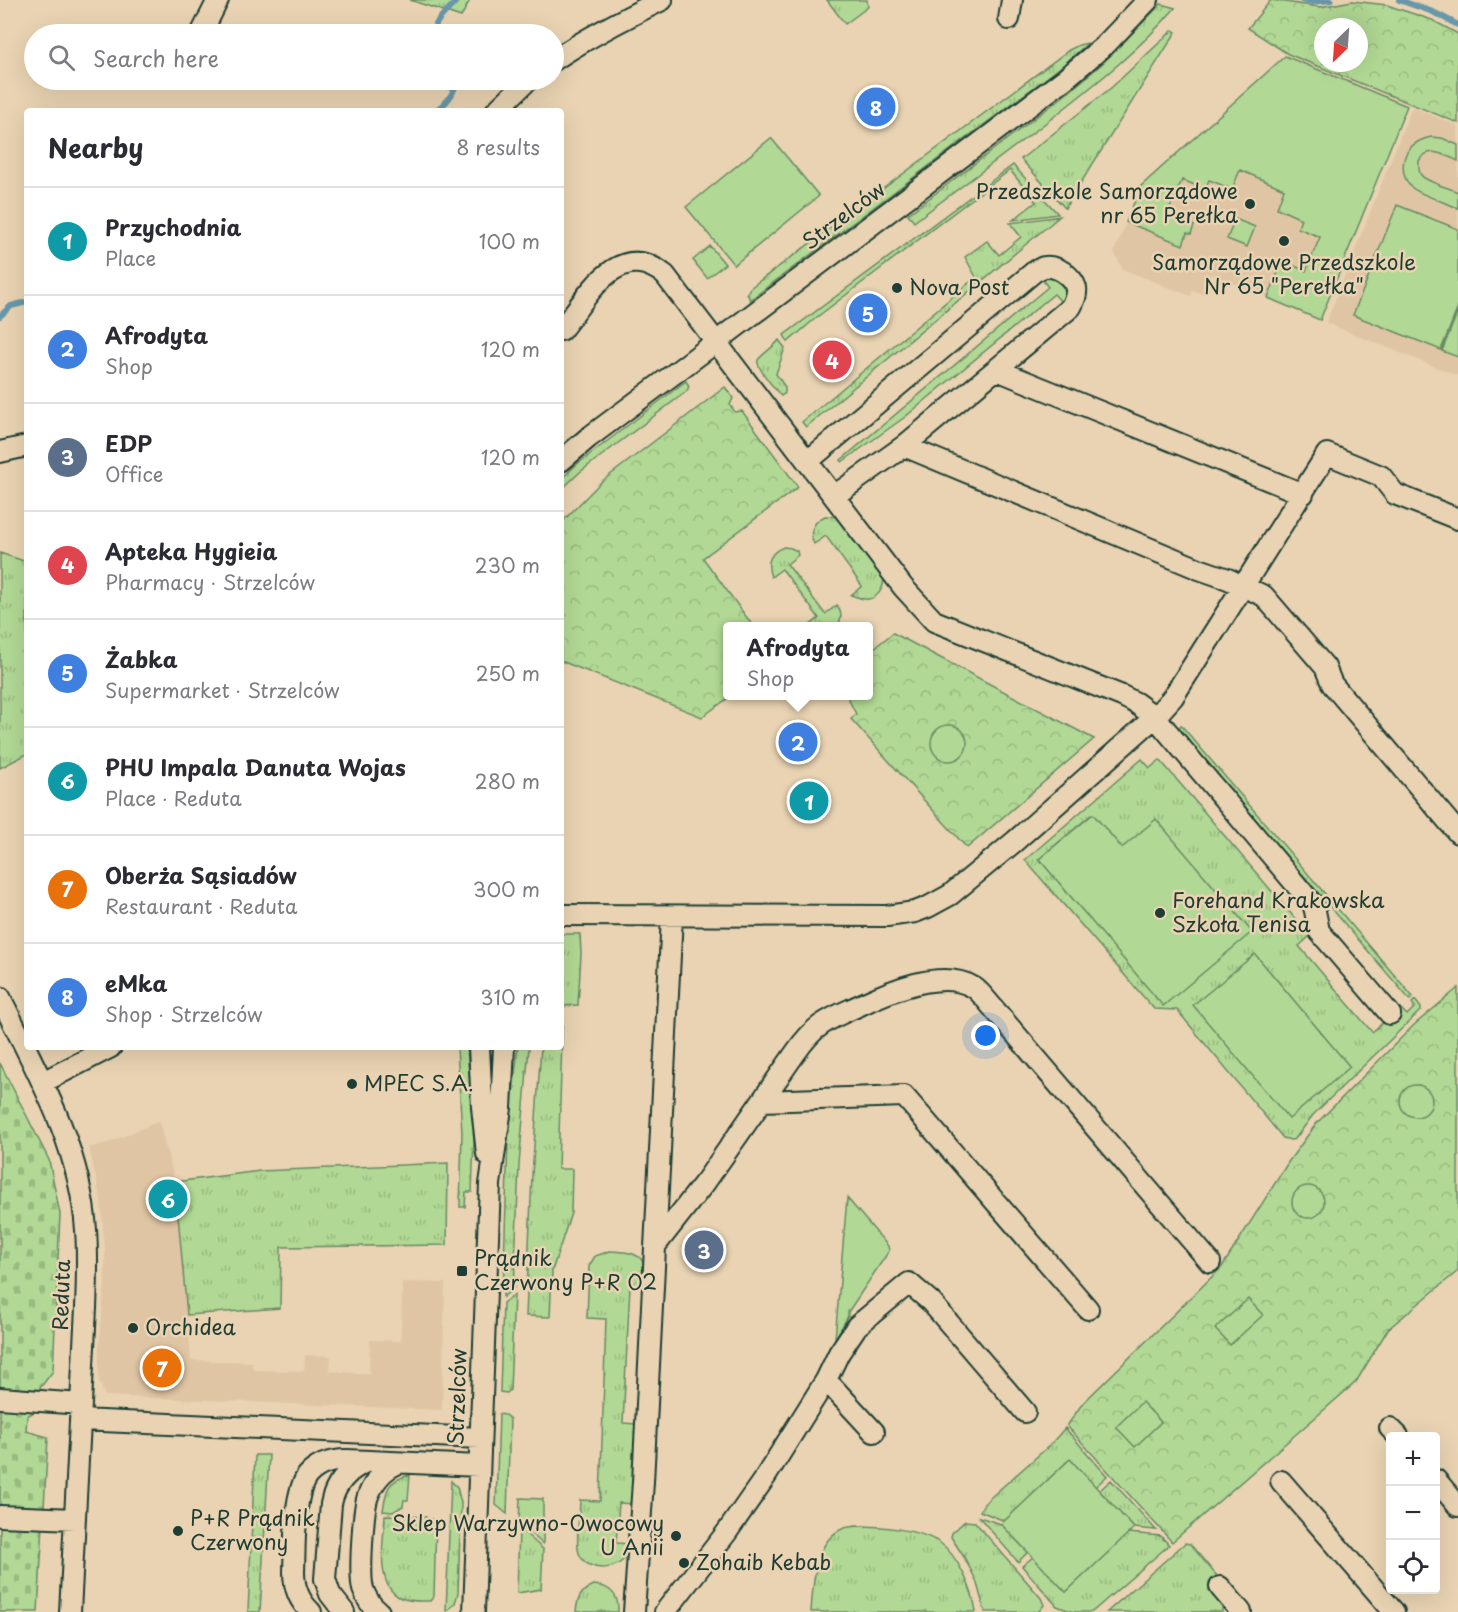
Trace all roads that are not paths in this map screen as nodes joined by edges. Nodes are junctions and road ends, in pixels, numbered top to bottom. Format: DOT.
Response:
graph roads {
  1 [pos="218,0"];
  2 [pos="662,0"];
  3 [pos="1148,0"];
  4 [pos="206,24"];
  5 [pos="564,53"];
  6 [pos="518,90"];
  7 [pos="499,108"];
  8 [pos="564,327"];
  9 [pos="716,342"];
  10 [pos="997,370"];
  11 [pos="904,446"];
  12 [pos="24,447"];
  13 [pos="0,452"];
  14 [pos="564,458"];
  15 [pos="808,461"];
  16 [pos="1303,494"];
  17 [pos="834,496"];
  18 [pos="1458,519"];
  19 [pos="1244,586"];
  20 [pos="1155,717"];
  21 [pos="1458,833"];
  22 [pos="564,915"];
  23 [pos="672,916"];
  24 [pos="0,997"];
  25 [pos="1390,1014"];
  26 [pos="24,1044"];
  27 [pos="27,1050"];
  28 [pos="105,1050"];
  29 [pos="478,1050"];
  30 [pos="504,1050"];
  31 [pos="43,1082"];
  32 [pos="762,1101"];
  33 [pos="490,1184"];
  34 [pos="656,1246"];
  35 [pos="1210,1262"];
  36 [pos="1088,1309"];
  37 [pos="826,1380"];
  38 [pos="0,1398"];
  39 [pos="80,1412"];
  40 [pos="1025,1412"];
  41 [pos="874,1432"];
  42 [pos="480,1438"];
  43 [pos="368,1461"];
  44 [pos="399,1462"];
  45 [pos="479,1466"];
  46 [pos="1281,1481"];
  47 [pos="1440,1485"];
  48 [pos="1458,1506"];
  49 [pos="0,1516"];
  50 [pos="75,1519"];
  51 [pos="1220,1587"];
  52 [pos="70,1612"];
  53 [pos="311,1612"];
  54 [pos="344,1612"];
  55 [pos="379,1612"];
  56 [pos="474,1612"];
  57 [pos="634,1612"];
  58 [pos="664,1612"];
  59 [pos="1241,1612"];
  60 [pos="1394,1612"];
  1 -- 4 [label="street"];
  2 -- 5 [label="street"];
  3 -- 9 [label="street, Strzelców"];
  6 -- 7 [label="street"];
  8 -- 9 [label="street"];
  9 -- 14 [label="street, Strzelców"];
  9 -- 15 [label="street"];
  10 -- 11 [label="street"];
  10 -- 15 [label="street"];
  10 -- 16 [label="street"];
  11 -- 17 [label="street"];
  11 -- 19 [label="street"];
  12 -- 13 [label="street"];
  15 -- 17 [label="street"];
  16 -- 18 [label="street"];
  16 -- 19 [label="street"];
  17 -- 20 [label="street"];
  19 -- 20 [label="street"];
  19 -- 21 [label="street"];
  20 -- 23 [label="street"];
  20 -- 25 [label="street"];
  22 -- 23 [label="street"];
  23 -- 34 [label="street"];
  24 -- 26 [label="street, Reduta"];
  27 -- 31 [label="street, Reduta"];
  28 -- 31 [label="street"];
  29 -- 33 [label="street, Strzelców"];
  30 -- 33 [label="street, Strzelców"];
  31 -- 39 [label="street, Reduta"];
  32 -- 34 [label="street"];
  32 -- 35 [label="street"];
  32 -- 36 [label="street"];
  33 -- 42 [label="street, Strzelców"];
  34 -- 57 [label="street"];
  37 -- 40 [label="street"];
  37 -- 41 [label="street"];
  37 -- 58 [label="street"];
  38 -- 39 [label="street"];
  39 -- 42 [label="street"];
  39 -- 50 [label="street, Reduta"];
  42 -- 45 [label="street, Strzelców"];
  43 -- 44 [label="street"];
  43 -- 53 [label="street"];
  43 -- 54 [label="street"];
  44 -- 45 [label="street"];
  44 -- 55 [label="street"];
  45 -- 56 [label="street, Strzelców"];
  46 -- 60 [label="street"];
  47 -- 48 [label="street"];
  49 -- 50 [label="street"];
  50 -- 52 [label="street, Reduta"];
  51 -- 59 [label="street"];
}
